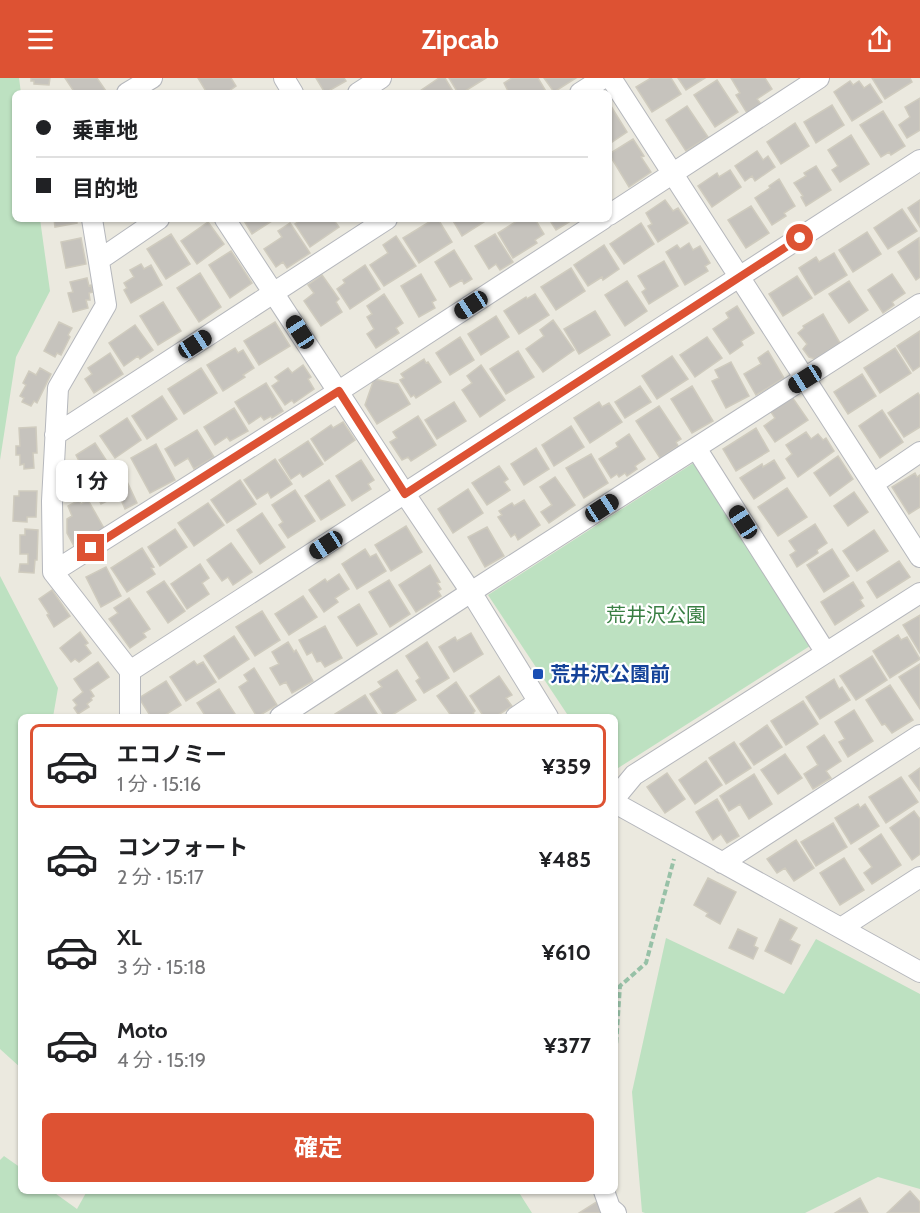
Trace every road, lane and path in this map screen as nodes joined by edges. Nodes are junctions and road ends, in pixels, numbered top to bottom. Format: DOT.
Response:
graph roads {
  1 [pos="152,78"];
  2 [pos="381,78"];
  3 [pos="603,78"];
  4 [pos="611,78"];
  5 [pos="819,78"];
  6 [pos="132,90"];
  7 [pos="363,90"];
  8 [pos="585,90"];
  9 [pos="920,160"];
  10 [pos="672,173"];
  11 [pos="612,213"];
  12 [pos="93,222"];
  13 [pos="155,222"];
  14 [pos="227,222"];
  15 [pos="382,222"];
  16 [pos="598,222"];
  17 [pos="99,260"];
  18 [pos="740,277"];
  19 [pos="274,293"];
  20 [pos="920,304"];
  21 [pos="805,379"];
  22 [pos="339,391"];
  23 [pos="55,435"];
  24 [pos="696,448"];
  25 [pos="920,452"];
  26 [pos="873,484"];
  27 [pos="405,494"];
  28 [pos="920,557"];
  29 [pos="53,572"];
  30 [pos="471,592"];
  31 [pos="920,593"];
  32 [pos="826,652"];
  33 [pos="130,671"];
  34 [pos="543,710"];
  35 [pos="130,714"];
  36 [pos="285,714"];
  37 [pos="528,714"];
  38 [pos="920,735"];
  39 [pos="618,794"];
  40 [pos="618,805"];
  41 [pos="679,848"];
  42 [pos="722,863"];
  43 [pos="920,877"];
  44 [pos="841,928"];
  45 [pos="920,972"];
  46 [pos="618,1016"];
  47 [pos="605,1194"];
  48 [pos="616,1213"];
  1 -- 6 [label="street"];
  2 -- 7 [label="street"];
  3 -- 8 [label="street"];
  4 -- 10 [label="street"];
  5 -- 10 [label="street"];
  9 -- 18 [label="street"];
  10 -- 11 [label="street"];
  10 -- 18 [label="street"];
  12 -- 17 [label="street"];
  13 -- 17 [label="street"];
  14 -- 19 [label="street"];
  15 -- 19 [label="street"];
  16 -- 22 [label="street"];
  17 -- 23 [label="street"];
  18 -- 21 [label="street"];
  18 -- 27 [label="street"];
  19 -- 22 [label="street"];
  19 -- 23 [label="street"];
  20 -- 21 [label="street"];
  21 -- 24 [label="street"];
  21 -- 26 [label="street"];
  22 -- 27 [label="street"];
  22 -- 29 [label="street"];
  23 -- 29 [label="street"];
  24 -- 30 [label="street"];
  24 -- 32 [label="street"];
  25 -- 26 [label="street"];
  26 -- 28 [label="street"];
  27 -- 30 [label="street"];
  27 -- 33 [label="street"];
  29 -- 33 [label="street"];
  30 -- 34 [label="street"];
  30 -- 36 [label="street"];
  31 -- 32 [label="street"];
  32 -- 39 [label="street"];
  33 -- 35 [label="street"];
  34 -- 37 [label="street"];
  38 -- 42 [label="street"];
  40 -- 41 [label="street"];
  41 -- 42 [label="street"];
  41 -- 46 [label="path"];
  42 -- 44 [label="street"];
  43 -- 44 [label="street"];
  44 -- 45 [label="street"];
  47 -- 48 [label="street"];
}
